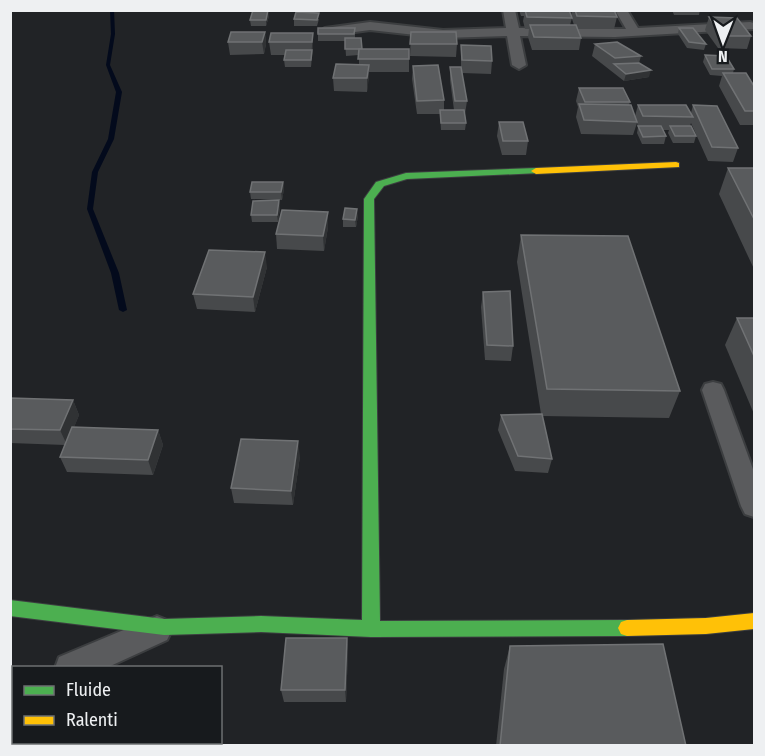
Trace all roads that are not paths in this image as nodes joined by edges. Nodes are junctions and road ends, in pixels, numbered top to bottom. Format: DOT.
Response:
graph roads {
  1 [pos="509,10"];
  2 [pos="621,10"];
  3 [pos="736,10"];
  4 [pos="752,28"];
  5 [pos="325,32"];
  6 [pos="634,32"];
  7 [pos="514,33"];
  8 [pos="519,65"];
  9 [pos="676,165"];
  10 [pos="713,390"];
  11 [pos="754,506"];
  12 [pos="10,608"];
  13 [pos="754,621"];
  14 [pos="164,627"];
  15 [pos="371,629"];
  16 [pos="75,666"];
  1 -- 7 [label="street"];
  2 -- 6 [label="street"];
  3 -- 4 [label="street"];
  4 -- 6 [label="street"];
  5 -- 7 [label="street"];
  6 -- 7 [label="street"];
  7 -- 8 [label="street"];
  9 -- 15 [label="street"];
  10 -- 11 [label="street"];
  12 -- 14 [label="street"];
  13 -- 15 [label="street"];
  14 -- 15 [label="street"];
  14 -- 16 [label="street"];
}
